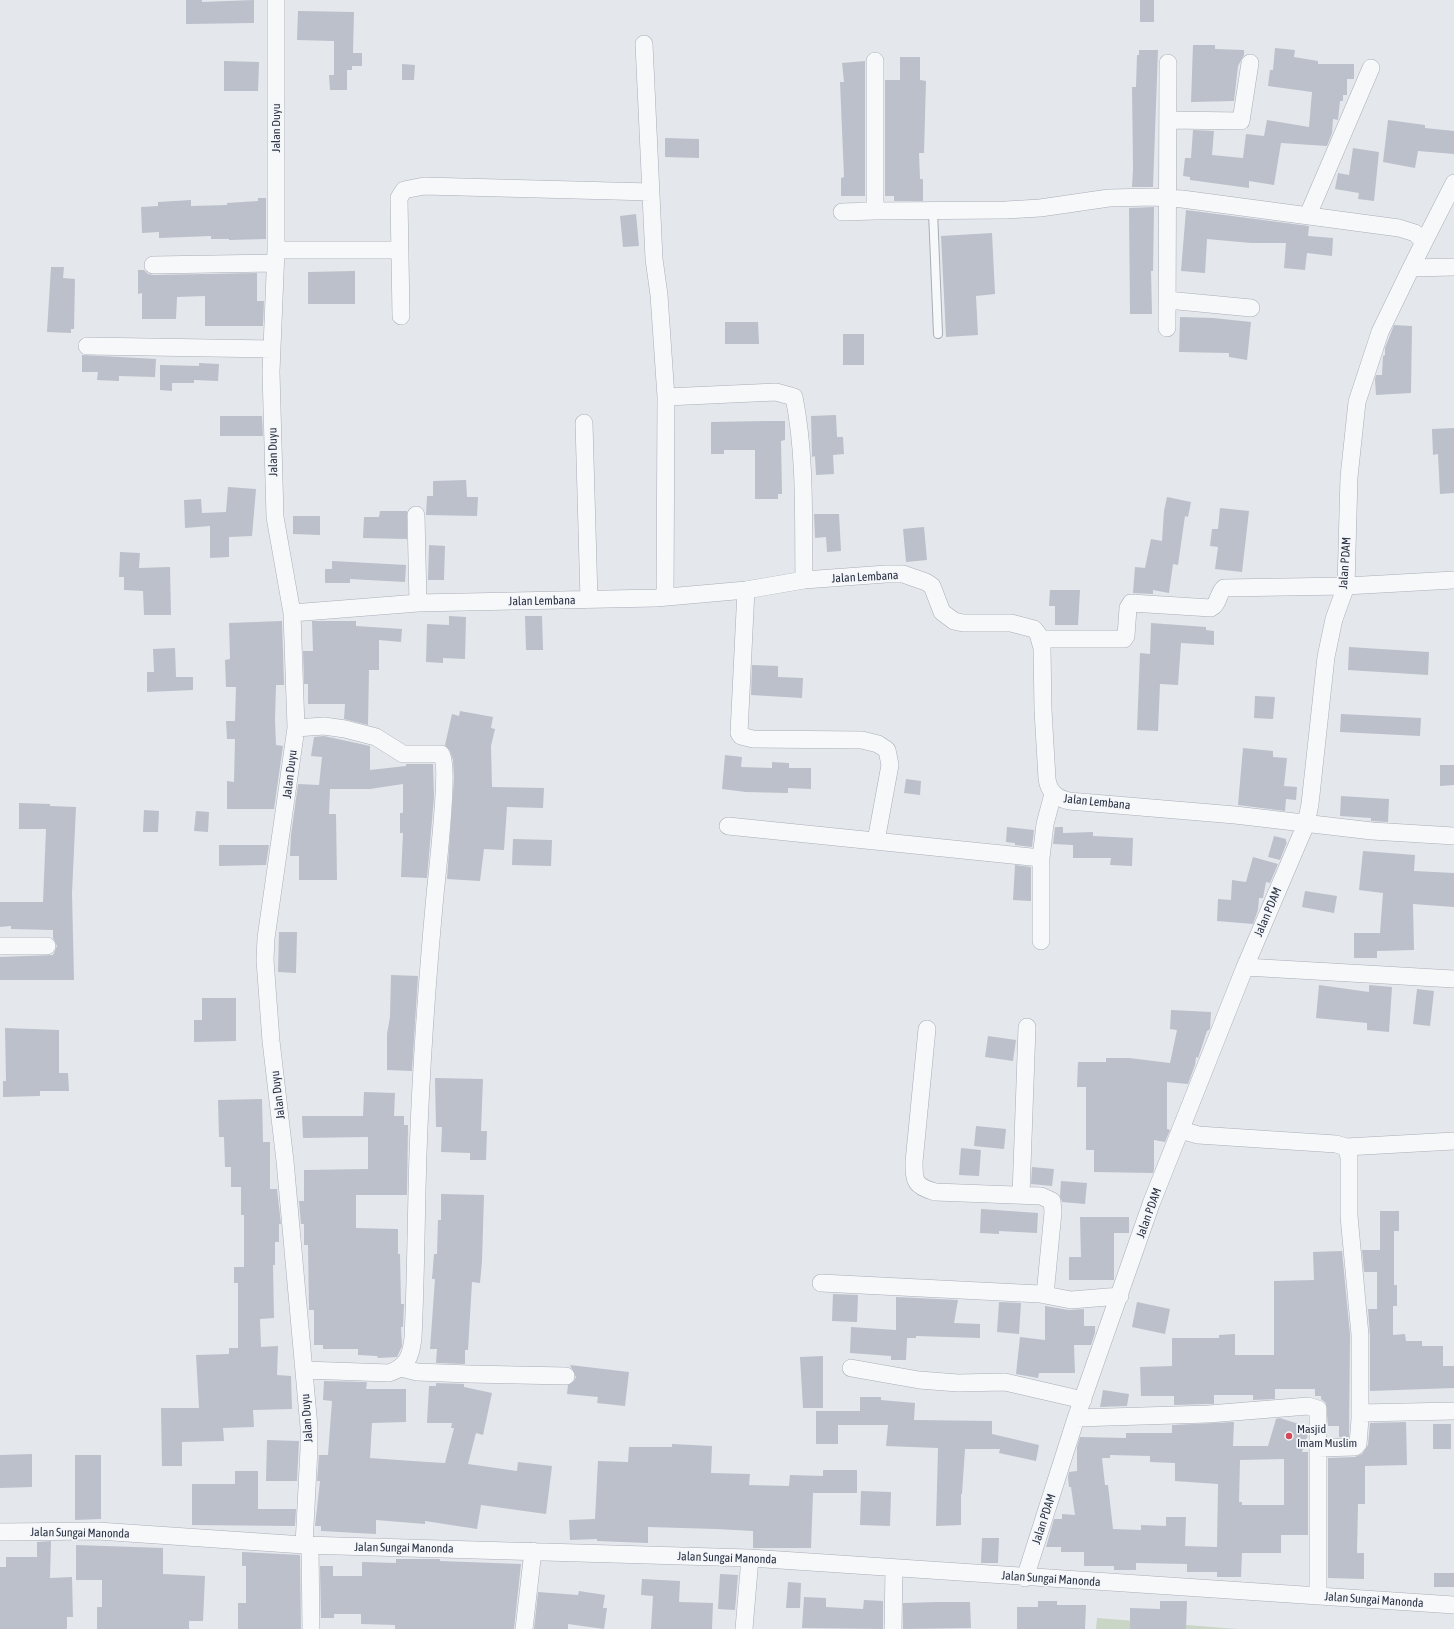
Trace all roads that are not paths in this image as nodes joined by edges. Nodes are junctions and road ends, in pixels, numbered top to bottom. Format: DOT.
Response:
graph roads {
  1 [pos="276,0"];
  2 [pos="644,44"];
  3 [pos="875,61"];
  4 [pos="1168,63"];
  5 [pos="1250,63"];
  6 [pos="1372,68"];
  7 [pos="1168,120"];
  8 [pos="1454,183"];
  9 [pos="651,192"];
  10 [pos="1167,197"];
  11 [pos="875,211"];
  12 [pos="933,211"];
  13 [pos="842,212"];
  14 [pos="1308,215"];
  15 [pos="1424,242"];
  16 [pos="399,250"];
  17 [pos="276,256"];
  18 [pos="153,264"];
  19 [pos="1454,267"];
  20 [pos="1410,268"];
  21 [pos="1167,300"];
  22 [pos="1251,308"];
  23 [pos="401,316"];
  24 [pos="1167,328"];
  25 [pos="938,334"];
  26 [pos="87,346"];
  27 [pos="272,349"];
  28 [pos="666,397"];
  29 [pos="584,423"];
  30 [pos="416,514"];
  31 [pos="804,580"];
  32 [pos="1454,580"];
  33 [pos="1337,586"];
  34 [pos="746,590"];
  35 [pos="665,597"];
  36 [pos="589,600"];
  37 [pos="418,603"];
  38 [pos="292,613"];
  39 [pos="1041,639"];
  40 [pos="296,728"];
  41 [pos="1053,794"];
  42 [pos="1306,824"];
  43 [pos="728,826"];
  44 [pos="1454,836"];
  45 [pos="876,841"];
  46 [pos="1041,858"];
  47 [pos="1041,941"];
  48 [pos="0,946"];
  49 [pos="47,946"];
  50 [pos="1245,967"];
  51 [pos="1454,979"];
  52 [pos="1027,1027"];
  53 [pos="927,1029"];
  54 [pos="1181,1130"];
  55 [pos="1454,1141"];
  56 [pos="1346,1147"];
  57 [pos="1021,1195"];
  58 [pos="821,1283"];
  59 [pos="1045,1295"];
  60 [pos="1120,1296"];
  61 [pos="401,1368"];
  62 [pos="851,1368"];
  63 [pos="305,1370"];
  64 [pos="566,1376"];
  65 [pos="1083,1400"];
  66 [pos="1454,1411"];
  67 [pos="1360,1413"];
  68 [pos="1076,1418"];
  69 [pos="1318,1448"];
  70 [pos="0,1532"];
  71 [pos="307,1546"];
  72 [pos="533,1551"];
  73 [pos="750,1558"];
  74 [pos="894,1568"];
  75 [pos="1025,1578"];
  76 [pos="1318,1596"];
  77 [pos="1454,1605"];
  78 [pos="312,1629"];
  79 [pos="524,1629"];
  80 [pos="744,1629"];
  81 [pos="893,1629"];
  1 -- 17 [label="street, Jalan Duyu"];
  2 -- 9 [label="street"];
  3 -- 11 [label="street"];
  4 -- 7 [label="street"];
  5 -- 7 [label="street"];
  6 -- 14 [label="street"];
  7 -- 10 [label="street"];
  8 -- 15 [label="street, Jalan PDAM"];
  9 -- 16 [label="street"];
  9 -- 28 [label="street"];
  10 -- 12 [label="street"];
  10 -- 14 [label="street"];
  10 -- 21 [label="street"];
  11 -- 12 [label="street"];
  11 -- 13 [label="street"];
  12 -- 25 [label="lane"];
  14 -- 15 [label="street"];
  15 -- 20 [label="street, Jalan PDAM"];
  16 -- 17 [label="street"];
  16 -- 23 [label="street"];
  17 -- 18 [label="street"];
  17 -- 27 [label="street, Jalan Duyu"];
  19 -- 20 [label="street"];
  20 -- 33 [label="street, Jalan PDAM"];
  21 -- 22 [label="street"];
  21 -- 24 [label="street"];
  26 -- 27 [label="street"];
  27 -- 38 [label="street, Jalan Duyu"];
  28 -- 31 [label="street"];
  28 -- 35 [label="street"];
  29 -- 36 [label="street"];
  30 -- 37 [label="street"];
  31 -- 34 [label="street, Jalan Lembana"];
  31 -- 39 [label="street, Jalan Lembana"];
  32 -- 33 [label="street"];
  33 -- 39 [label="street"];
  33 -- 42 [label="street, Jalan PDAM"];
  34 -- 35 [label="street, Jalan Lembana"];
  34 -- 45 [label="street"];
  35 -- 36 [label="street, Jalan Lembana"];
  36 -- 37 [label="street, Jalan Lembana"];
  37 -- 38 [label="street, Jalan Lembana"];
  38 -- 40 [label="street, Jalan Duyu"];
  39 -- 41 [label="street, Jalan Lembana"];
  40 -- 61 [label="street"];
  40 -- 63 [label="street, Jalan Duyu"];
  41 -- 42 [label="street, Jalan Lembana"];
  41 -- 46 [label="street"];
  42 -- 44 [label="street, Jalan Lembana"];
  42 -- 50 [label="street, Jalan PDAM"];
  43 -- 45 [label="street"];
  45 -- 46 [label="street"];
  46 -- 47 [label="street"];
  48 -- 49 [label="street"];
  50 -- 51 [label="street"];
  50 -- 54 [label="street, Jalan PDAM"];
  52 -- 57 [label="street"];
  53 -- 57 [label="street"];
  54 -- 56 [label="street"];
  54 -- 60 [label="street, Jalan PDAM"];
  55 -- 56 [label="street"];
  56 -- 67 [label="street"];
  57 -- 59 [label="street"];
  58 -- 59 [label="street"];
  59 -- 60 [label="street"];
  60 -- 65 [label="street, Jalan PDAM"];
  61 -- 63 [label="street"];
  61 -- 64 [label="street"];
  62 -- 65 [label="street"];
  63 -- 71 [label="street, Jalan Duyu"];
  65 -- 68 [label="street, Jalan PDAM"];
  66 -- 67 [label="street"];
  67 -- 69 [label="street"];
  68 -- 69 [label="street"];
  68 -- 75 [label="street, Jalan PDAM"];
  69 -- 76 [label="street"];
  70 -- 71 [label="street, Jalan Sungai Manonda"];
  71 -- 72 [label="street, Jalan Sungai Manonda"];
  71 -- 78 [label="street, Jalan Duyu"];
  72 -- 73 [label="street, Jalan Sungai Manonda"];
  72 -- 79 [label="street"];
  73 -- 74 [label="street, Jalan Sungai Manonda"];
  73 -- 80 [label="street"];
  74 -- 75 [label="street, Jalan Sungai Manonda"];
  74 -- 81 [label="street"];
  75 -- 76 [label="street, Jalan Sungai Manonda"];
  76 -- 77 [label="street, Jalan Sungai Manonda"];
}
